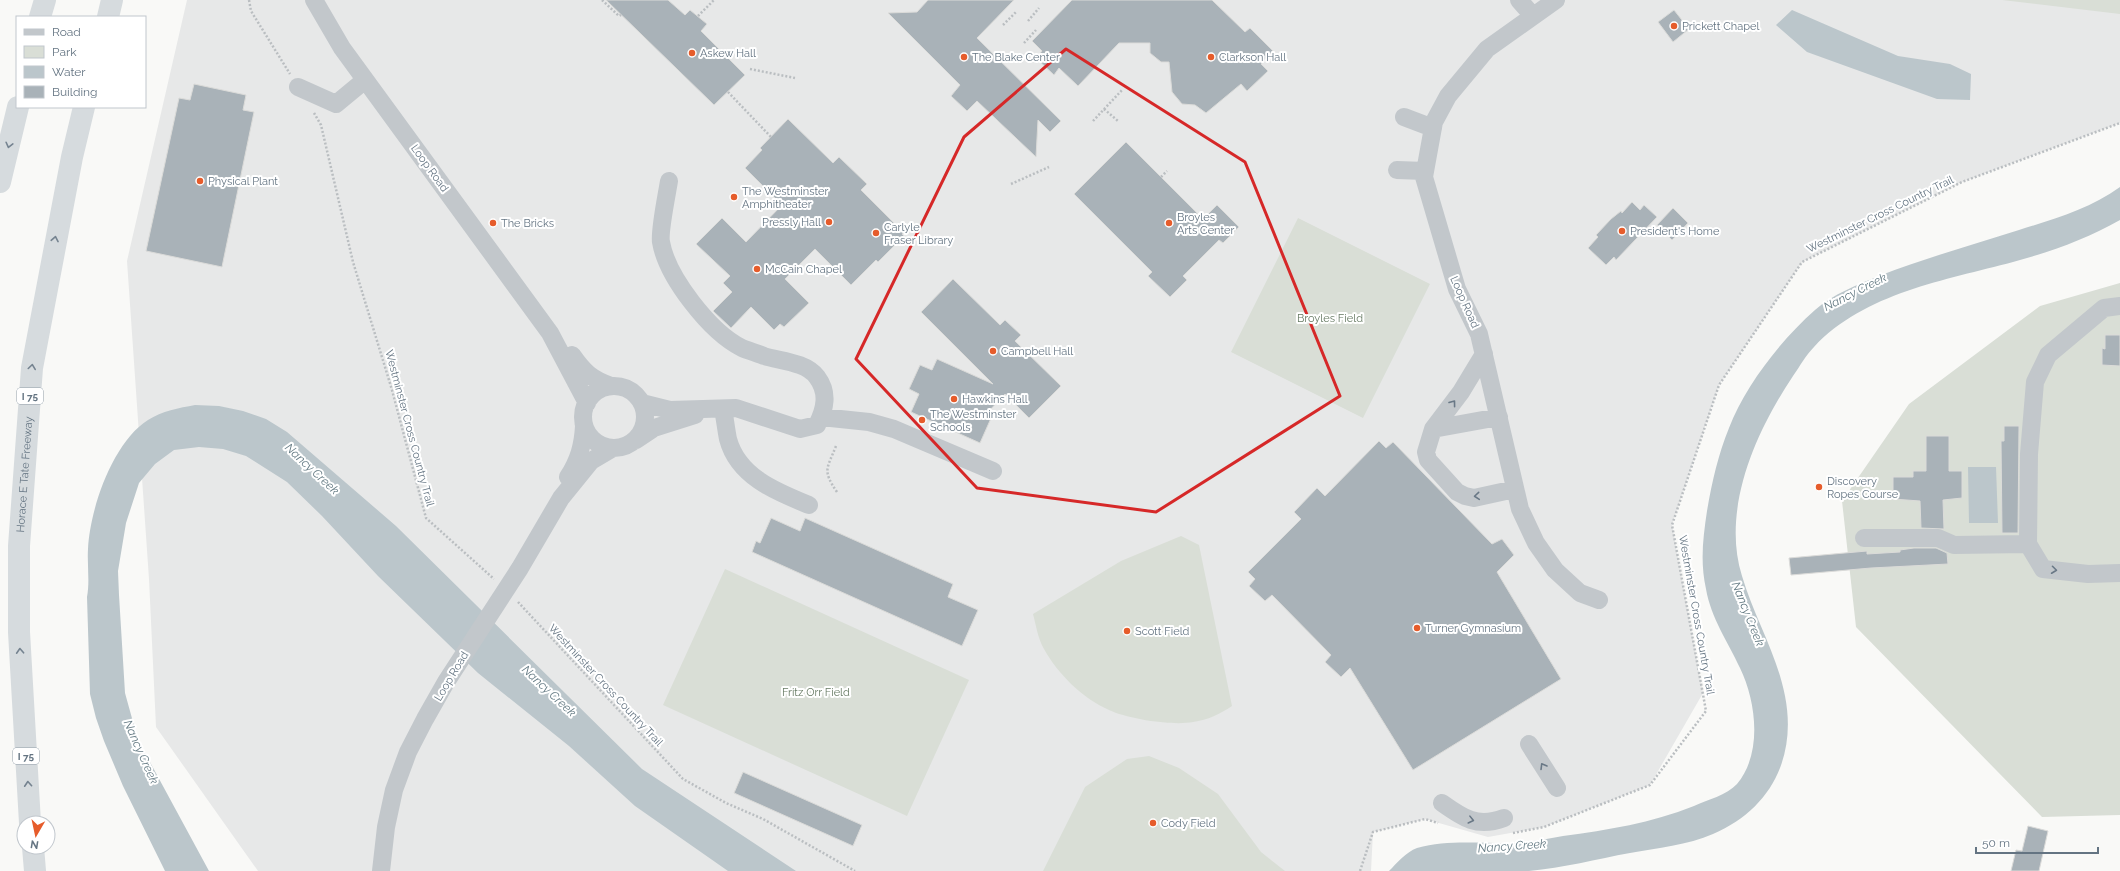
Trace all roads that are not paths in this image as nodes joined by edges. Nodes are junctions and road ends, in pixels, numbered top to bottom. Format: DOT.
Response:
graph roads {
  1 [pos="45,0"];
  2 [pos="112,0"];
  3 [pos="314,0"];
  4 [pos="1519,0"];
  5 [pos="1556,0"];
  6 [pos="40,16"];
  7 [pos="108,16"];
  8 [pos="1533,16"];
  9 [pos="365,80"];
  10 [pos="298,87"];
  11 [pos="18,108"];
  12 [pos="84,108"];
  13 [pos="1404,117"];
  14 [pos="1433,128"];
  15 [pos="1397,170"];
  16 [pos="1425,171"];
  17 [pos="0,182"];
  18 [pos="669,182"];
  19 [pos="2120,306"];
  20 [pos="550,333"];
  21 [pos="1484,354"];
  22 [pos="611,386"];
  23 [pos="586,403"];
  24 [pos="642,403"];
  25 [pos="718,409"];
  26 [pos="821,417"];
  27 [pos="1499,417"];
  28 [pos="584,426"];
  29 [pos="1433,429"];
  30 [pos="635,440"];
  31 [pos="613,448"];
  32 [pos="993,471"];
  33 [pos="1515,489"];
  34 [pos="561,498"];
  35 [pos="809,505"];
  36 [pos="1864,538"];
  37 [pos="2028,544"];
  38 [pos="2120,573"];
  39 [pos="1599,600"];
  40 [pos="1529,744"];
  41 [pos="1556,788"];
  42 [pos="1442,803"];
  43 [pos="30,815"];
  44 [pos="1506,826"];
  45 [pos="34,855"];
  46 [pos="35,871"];
  47 [pos="381,871"];
  1 -- 6 [label="highway"];
  2 -- 7 [label="highway"];
  3 -- 9 [label="street, Loop Road"];
  4 -- 8 [label="street"];
  5 -- 8 [label="street, Loop Road"];
  8 -- 14 [label="street, Loop Road"];
  9 -- 10 [label="street"];
  9 -- 20 [label="street, Loop Road"];
  11 -- 17 [label="highway, one-way"];
  43 -- 12 [label="highway, Horace E Tate Freeway / I 75, one-way"];
  13 -- 14 [label="street"];
  14 -- 16 [label="street, Loop Road"];
  15 -- 16 [label="street"];
  16 -- 21 [label="street, Loop Road"];
  18 -- 26 [label="street"];
  19 -- 37 [label="street"];
  20 -- 22 [label="street, Loop Road"];
  20 -- 23 [label="street, Loop Road"];
  21 -- 27 [label="street, Loop Road"];
  29 -- 21 [label="street, one-way"];
  22 -- 23 [label="street"];
  22 -- 24 [label="street"];
  23 -- 28 [label="street"];
  24 -- 25 [label="street"];
  24 -- 30 [label="street"];
  25 -- 26 [label="street"];
  25 -- 30 [label="street"];
  25 -- 35 [label="street"];
  26 -- 32 [label="street"];
  27 -- 29 [label="street"];
  27 -- 33 [label="street, Loop Road"];
  28 -- 31 [label="street"];
  28 -- 34 [label="street, Loop Road"];
  33 -- 29 [label="street, one-way"];
  30 -- 31 [label="street"];
  31 -- 34 [label="street, Loop Road"];
  33 -- 39 [label="street, Loop Road"];
  34 -- 47 [label="street, Loop Road"];
  36 -- 37 [label="street"];
  37 -- 38 [label="street, one-way"];
  41 -- 40 [label="street, one-way"];
  42 -- 44 [label="street, one-way"];
  45 -- 46 [label="highway"];
}
